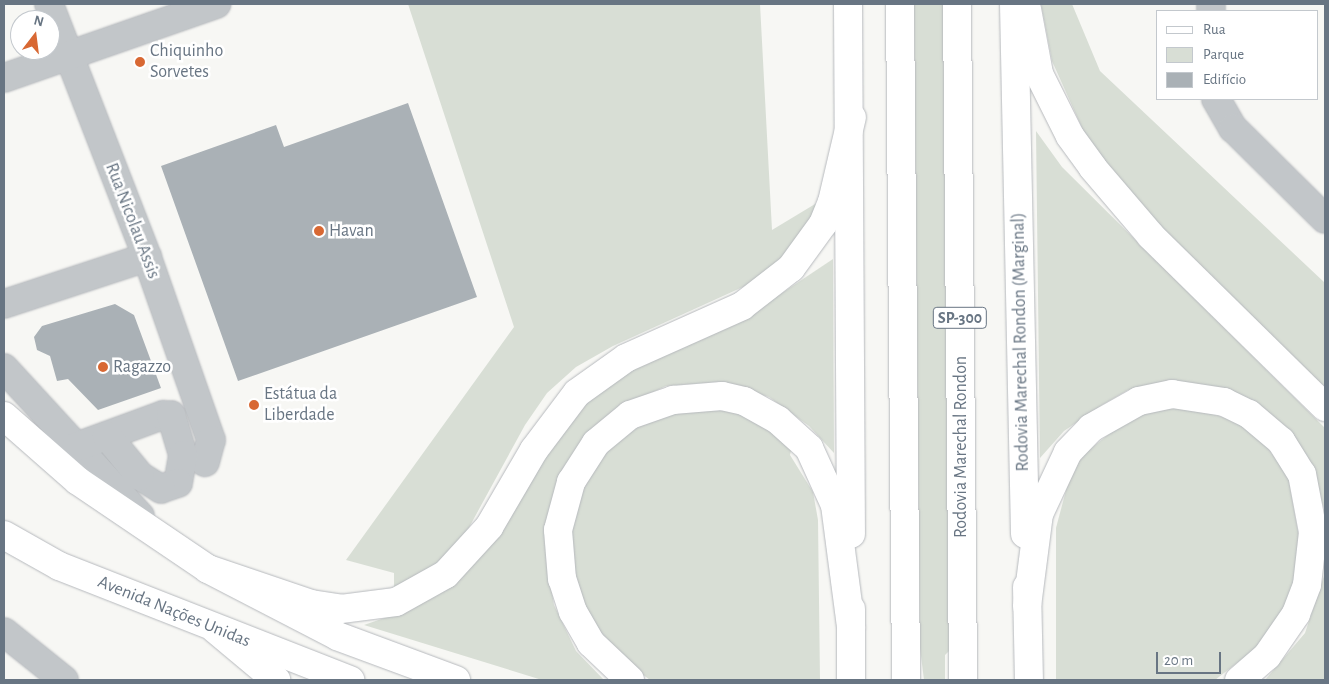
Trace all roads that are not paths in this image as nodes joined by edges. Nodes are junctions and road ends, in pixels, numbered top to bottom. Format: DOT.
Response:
graph roads {
  1 [pos="48,4"];
  2 [pos="218,4"];
  3 [pos="848,4"];
  4 [pos="900,4"];
  5 [pos="957,4"];
  6 [pos="1014,4"];
  7 [pos="1026,4"];
  8 [pos="66,55"];
  9 [pos="4,78"];
  10 [pos="1217,100"];
  11 [pos="852,117"];
  12 [pos="1325,220"];
  13 [pos="147,257"];
  14 [pos="4,304"];
  15 [pos="4,368"];
  16 [pos="1325,407"];
  17 [pos="4,416"];
  18 [pos="178,429"];
  19 [pos="107,436"];
  20 [pos="76,447"];
  21 [pos="4,534"];
  22 [pos="163,541"];
  23 [pos="208,569"];
  24 [pos="1027,606"];
  25 [pos="215,629"];
  26 [pos="851,631"];
  27 [pos="4,632"];
  28 [pos="64,680"];
  29 [pos="276,680"];
  30 [pos="350,680"];
  31 [pos="456,680"];
  32 [pos="630,680"];
  33 [pos="852,680"];
  34 [pos="906,680"];
  35 [pos="964,680"];
  36 [pos="1029,680"];
  37 [pos="1239,680"];
  1 -- 8 [label="street, Rua Nicolau Assis"];
  2 -- 8 [label="street"];
  3 -- 11 [label="main road"];
  4 -- 34 [label="main road"];
  5 -- 35 [label="main road, Rodovia Marechal Rondon / SP-300"];
  6 -- 24 [label="main road, Rodovia Marechal Rondon (Marginal)"];
  7 -- 16 [label="main road"];
  8 -- 9 [label="street"];
  8 -- 13 [label="street, Rua Nicolau Assis"];
  10 -- 12 [label="street"];
  11 -- 23 [label="main road"];
  11 -- 26 [label="main road"];
  13 -- 14 [label="street"];
  13 -- 18 [label="street, Rua Nicolau Assis"];
  15 -- 20 [label="street"];
  17 -- 22 [label="main road"];
  18 -- 19 [label="street"];
  18 -- 19 [label="street"];
  19 -- 20 [label="street"];
  20 -- 22 [label="street"];
  21 -- 25 [label="main road, Avenida Nações Unidas"];
  22 -- 23 [label="main road"];
  23 -- 31 [label="main road"];
  24 -- 36 [label="main road, Rodovia Marechal Rondon (Marginal)"];
  24 -- 37 [label="main road"];
  25 -- 29 [label="main road"];
  25 -- 30 [label="main road, Avenida Nações Unidas"];
  26 -- 32 [label="main road"];
  26 -- 33 [label="main road"];
  27 -- 28 [label="street"];
}
